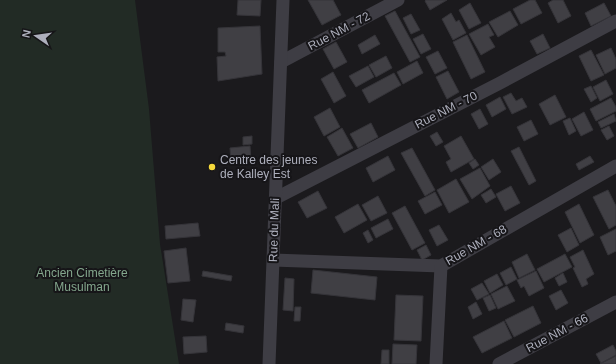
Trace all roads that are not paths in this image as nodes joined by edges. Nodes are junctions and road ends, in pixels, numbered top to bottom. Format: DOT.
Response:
graph roads {
  1 [pos="283,0"];
  2 [pos="398,0"];
  3 [pos="616,21"];
  4 [pos="281,62"];
  5 [pos="616,166"];
  6 [pos="276,198"];
  7 [pos="273,260"];
  8 [pos="441,266"];
  9 [pos="616,302"];
  10 [pos="269,364"];
  11 [pos="436,364"];
  12 [pos="499,364"];
  1 -- 4 [label="street, Rue du Mali"];
  2 -- 4 [label="street, Rue NM - 72"];
  3 -- 6 [label="street, Rue NM - 70"];
  4 -- 6 [label="street, Rue du Mali"];
  5 -- 8 [label="street, Rue NM - 68"];
  6 -- 7 [label="street, Rue du Mali"];
  7 -- 8 [label="street, Rue NM - 68"];
  7 -- 10 [label="street, Rue du Mali"];
  8 -- 11 [label="street"];
  9 -- 12 [label="street, Rue NM - 66"];
}
